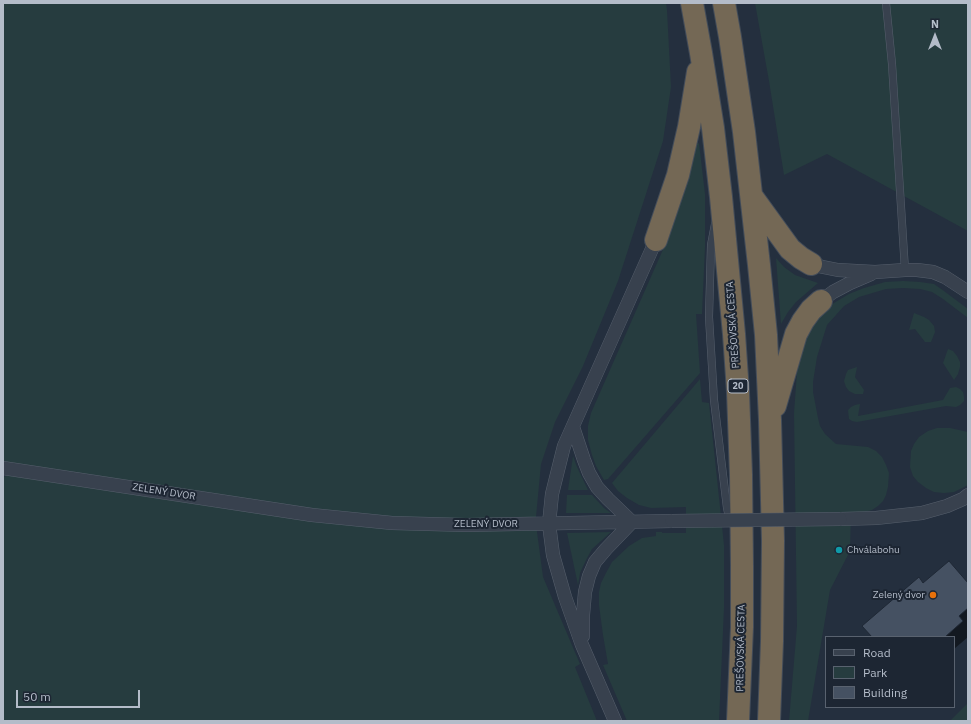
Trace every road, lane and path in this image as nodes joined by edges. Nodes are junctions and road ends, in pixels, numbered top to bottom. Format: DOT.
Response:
graph roads {
  1 [pos="692,3"];
  2 [pos="724,3"];
  3 [pos="886,3"];
  4 [pos="701,53"];
  5 [pos="752,195"];
  6 [pos="721,197"];
  7 [pos="656,240"];
  8 [pos="811,264"];
  9 [pos="905,270"];
  10 [pos="875,272"];
  11 [pos="968,292"];
  12 [pos="821,301"];
  13 [pos="770,420"];
  14 [pos="573,427"];
  15 [pos="3,468"];
  16 [pos="968,495"];
  17 [pos="632,522"];
  18 [pos="549,524"];
  19 [pos="742,566"];
  20 [pos="582,644"];
  21 [pos="614,721"];
  22 [pos="738,721"];
  23 [pos="769,721"];
  1 -- 4 [label="highway, PREŠOVSKÁ CESTA / 20"];
  2 -- 5 [label="highway"];
  3 -- 9 [label="lane"];
  4 -- 6 [label="highway, PREŠOVSKÁ CESTA / 20"];
  4 -- 7 [label="highway"];
  5 -- 8 [label="highway"];
  5 -- 13 [label="highway"];
  6 -- 19 [label="highway, PREŠOVSKÁ CESTA / 20"];
  6 -- 19 [label="lane"];
  7 -- 14 [label="street"];
  8 -- 10 [label="street"];
  9 -- 10 [label="street"];
  9 -- 11 [label="street"];
  10 -- 12 [label="street"];
  12 -- 13 [label="highway"];
  13 -- 23 [label="highway"];
  14 -- 17 [label="street"];
  14 -- 18 [label="street"];
  15 -- 18 [label="street, ZELENÝ DVOR"];
  16 -- 17 [label="street, ZELENÝ DVOR, bridge"];
  17 -- 18 [label="street, ZELENÝ DVOR"];
  17 -- 20 [label="street"];
  18 -- 20 [label="street"];
  19 -- 22 [label="highway, PREŠOVSKÁ CESTA / 20"];
  20 -- 21 [label="street"];
}
